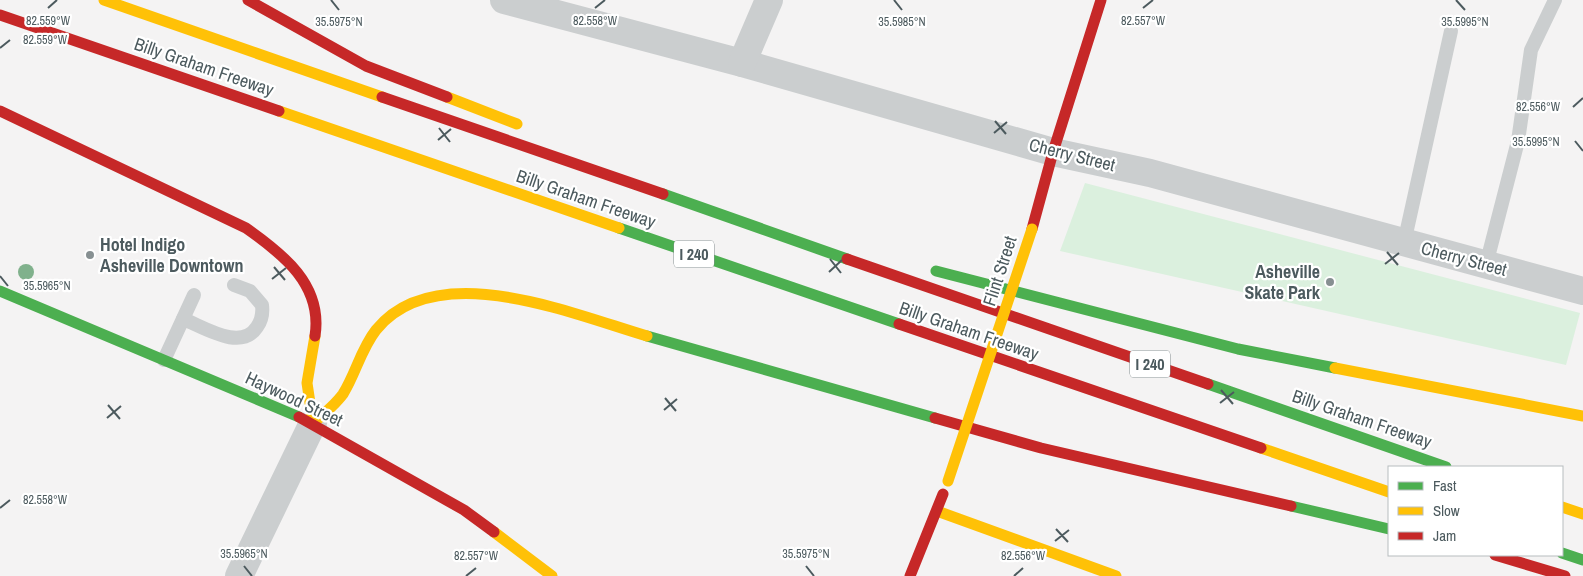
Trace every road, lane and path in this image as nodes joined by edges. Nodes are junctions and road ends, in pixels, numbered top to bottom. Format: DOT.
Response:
graph roads {
  1 [pos="104,0"];
  2 [pos="248,0"];
  3 [pos="504,0"];
  4 [pos="769,0"];
  5 [pos="1101,0"];
  6 [pos="1555,0"];
  7 [pos="0,15"];
  8 [pos="1451,31"];
  9 [pos="742,63"];
  10 [pos="0,111"];
  11 [pos="531,129"];
  12 [pos="573,151"];
  13 [pos="1053,152"];
  14 [pos="612,176"];
  15 [pos="1404,243"];
  16 [pos="854,260"];
  17 [pos="1486,265"];
  18 [pos="903,266"];
  19 [pos="923,269"];
  20 [pos="234,285"];
  21 [pos="0,290"];
  22 [pos="1583,291"];
  23 [pos="194,295"];
  24 [pos="183,319"];
  25 [pos="164,360"];
  26 [pos="1583,416"];
  27 [pos="313,423"];
  28 [pos="1443,466"];
  29 [pos="1388,492"];
  30 [pos="1563,507"];
  31 [pos="936,511"];
  32 [pos="1583,514"];
  33 [pos="1388,529"];
  34 [pos="1563,552"];
  35 [pos="1498,556"];
  36 [pos="1583,560"];
  37 [pos="239,576"];
  38 [pos="552,576"];
  39 [pos="910,576"];
  40 [pos="1116,576"];
  41 [pos="1565,576"];
  1 -- 14 [label="main road, Billy Graham Freeway / I 240"];
  2 -- 11 [label="main road"];
  3 -- 9 [label="street, Cherry Street"];
  4 -- 9 [label="street"];
  5 -- 13 [label="main road, Flint Street"];
  6 -- 17 [label="lane"];
  7 -- 29 [label="main road, Billy Graham Freeway / I 240"];
  8 -- 15 [label="lane"];
  9 -- 13 [label="street, Cherry Street"];
  10 -- 27 [label="main road"];
  12 -- 14 [label="main road"];
  13 -- 15 [label="street, Cherry Street"];
  13 -- 31 [label="main road, Flint Street, bridge"];
  14 -- 16 [label="main road, Billy Graham Freeway / I 240"];
  15 -- 17 [label="street, Cherry Street"];
  16 -- 18 [label="main road"];
  16 -- 28 [label="main road, Billy Graham Freeway / I 240"];
  17 -- 22 [label="street, Cherry Street"];
  19 -- 26 [label="main road"];
  20 -- 24 [label="lane"];
  21 -- 25 [label="main road, Haywood Street"];
  23 -- 24 [label="lane"];
  24 -- 25 [label="lane"];
  25 -- 27 [label="main road, Haywood Street"];
  27 -- 33 [label="main road"];
  27 -- 37 [label="street"];
  27 -- 38 [label="main road, Haywood Street"];
  30 -- 32 [label="main road"];
  31 -- 39 [label="main road, Flint Street"];
  31 -- 40 [label="main road"];
  34 -- 36 [label="main road"];
  35 -- 41 [label="main road"];
}
